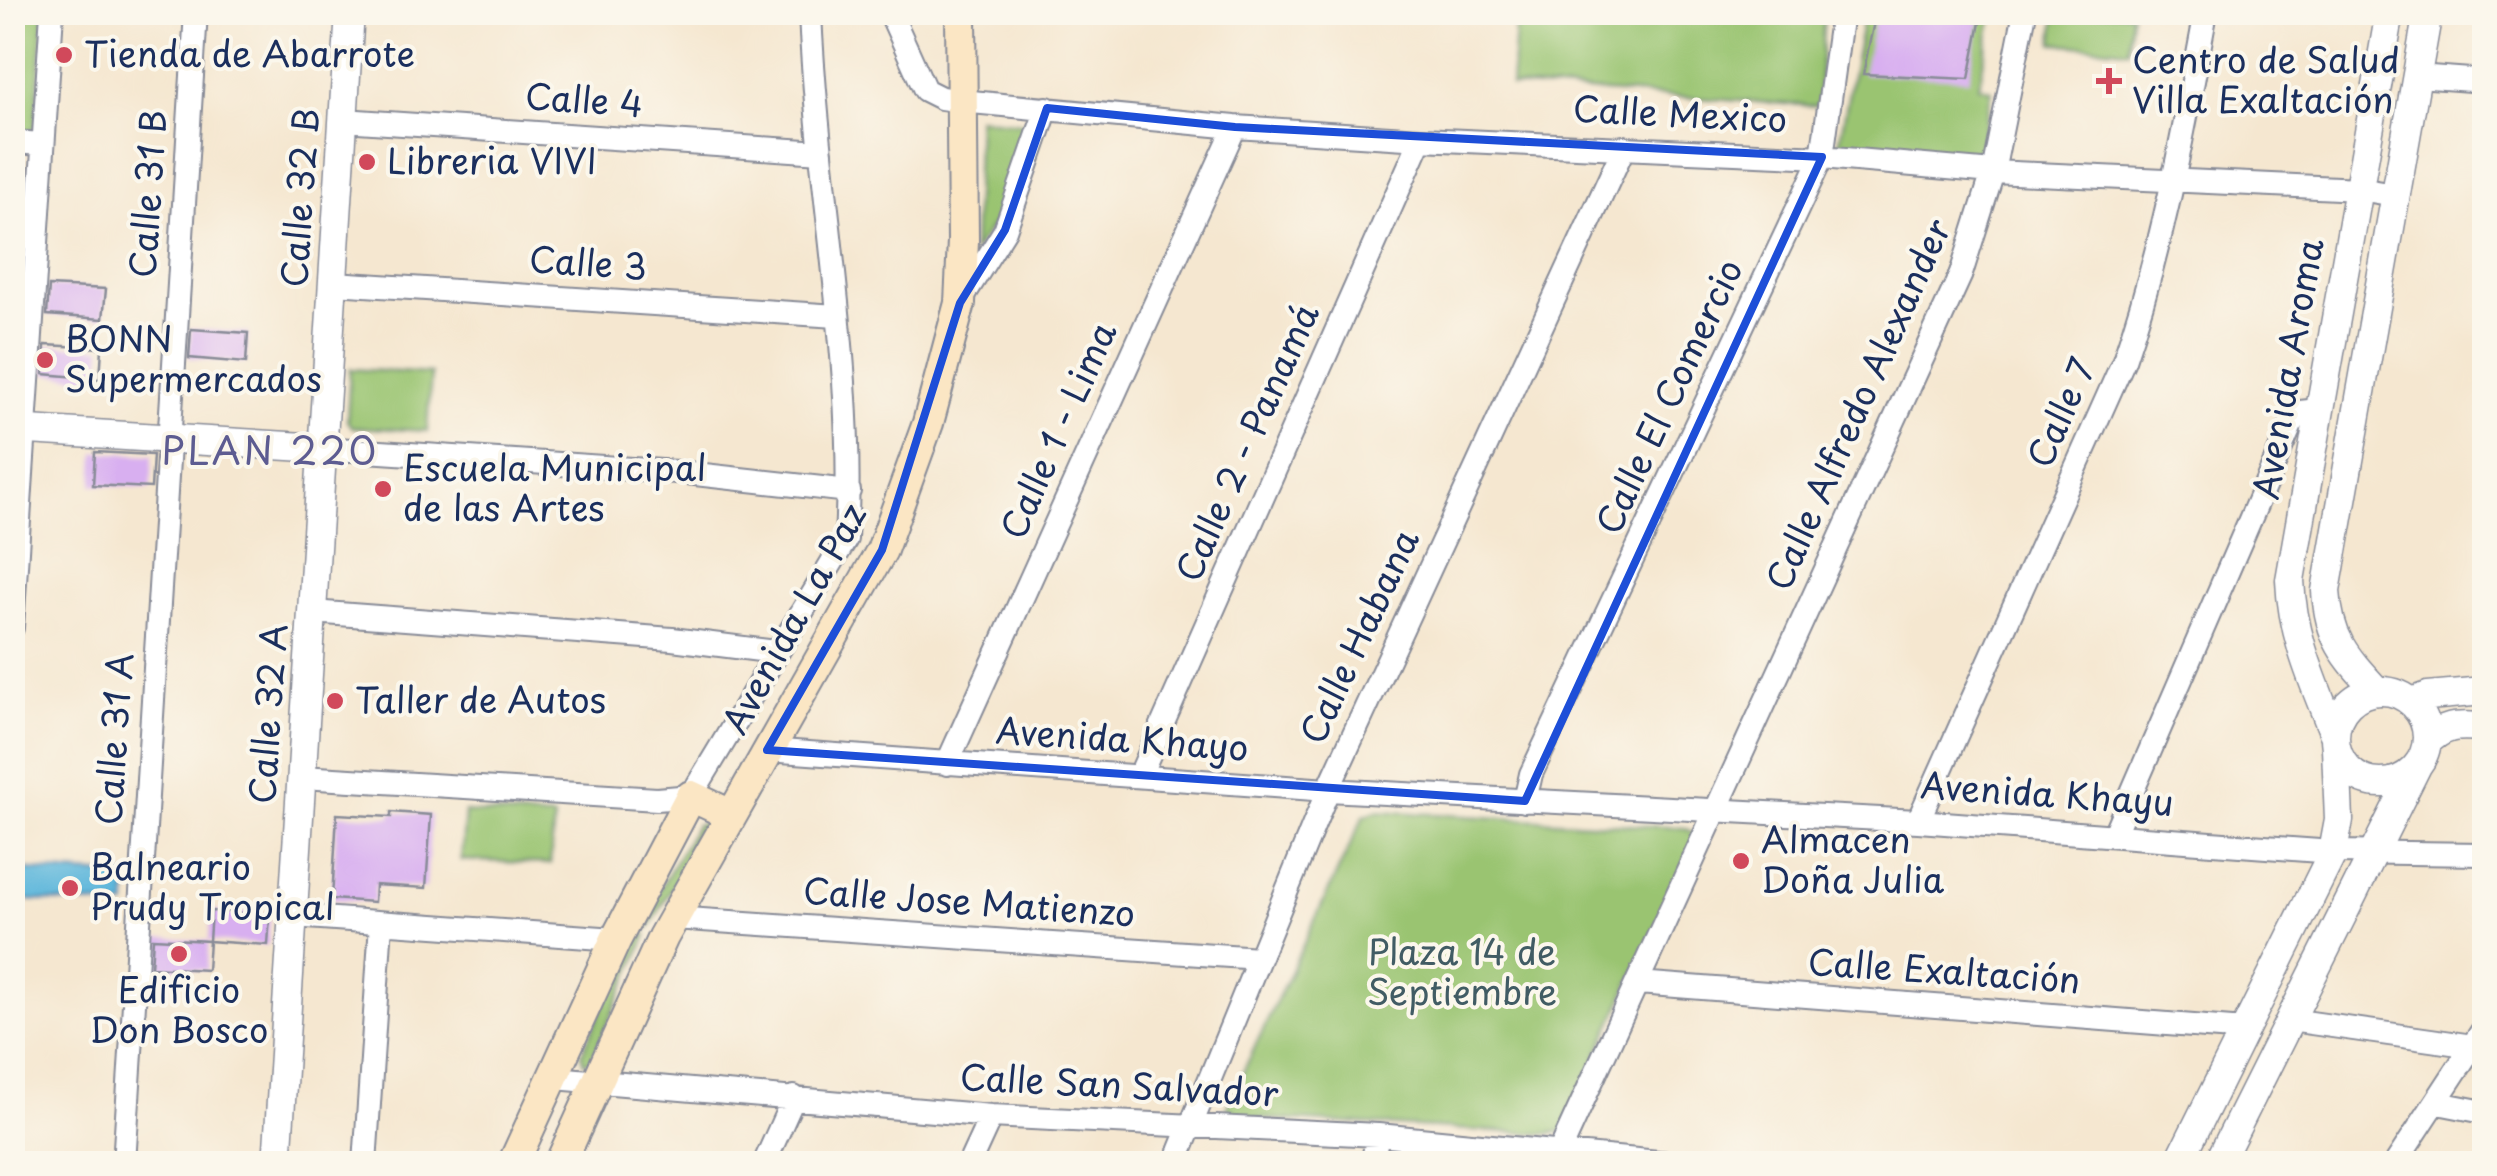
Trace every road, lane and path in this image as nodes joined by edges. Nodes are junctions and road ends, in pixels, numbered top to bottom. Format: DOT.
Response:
graph roads {
  1 [pos="52,12"];
  2 [pos="196,12"];
  3 [pos="350,12"];
  4 [pos="810,12"];
  5 [pos="890,12"];
  6 [pos="962,12"];
  7 [pos="1842,12"];
  8 [pos="2025,12"];
  9 [pos="2206,12"];
  10 [pos="2390,12"];
  11 [pos="2428,12"];
  12 [pos="2417,76"];
  13 [pos="2484,81"];
  14 [pos="961,102"];
  15 [pos="1047,108"];
  16 [pos="344,120"];
  17 [pos="1236,127"];
  18 [pos="1421,138"];
  19 [pos="12,142"];
  20 [pos="43,144"];
  21 [pos="1624,147"];
  22 [pos="820,152"];
  23 [pos="1822,157"];
  24 [pos="1993,172"];
  25 [pos="2174,182"];
  26 [pos="2359,190"];
  27 [pos="2395,195"];
  28 [pos="334,283"];
  29 [pos="23,286"];
  30 [pos="960,303"];
  31 [pos="837,316"];
  32 [pos="2319,410"];
  33 [pos="19,429"];
  34 [pos="168,439"];
  35 [pos="322,448"];
  36 [pos="849,490"];
  37 [pos="14,572"];
  38 [pos="312,612"];
  39 [pos="12,628"];
  40 [pos="776,652"];
  41 [pos="2376,690"];
  42 [pos="2480,691"];
  43 [pos="2412,702"];
  44 [pos="2476,727"];
  45 [pos="2335,741"];
  46 [pos="767,750"];
  47 [pos="2422,753"];
  48 [pos="947,764"];
  49 [pos="1140,775"];
  50 [pos="302,777"];
  51 [pos="1328,790"];
  52 [pos="690,796"];
  53 [pos="1525,802"];
  54 [pos="1713,812"];
  55 [pos="731,815"];
  56 [pos="1918,821"];
  57 [pos="2114,834"];
  58 [pos="2375,850"];
  59 [pos="2332,852"];
  60 [pos="2484,854"];
  61 [pos="294,916"];
  62 [pos="673,918"];
  63 [pos="382,923"];
  64 [pos="616,939"];
  65 [pos="1259,958"];
  66 [pos="1638,982"];
  67 [pos="2290,1020"];
  68 [pos="2245,1030"];
  69 [pos="2479,1037"];
  70 [pos="555,1078"];
  71 [pos="599,1084"];
  72 [pos="794,1097"];
  73 [pos="2438,1103"];
  74 [pos="2484,1112"];
  75 [pos="992,1116"];
  76 [pos="1193,1126"];
  77 [pos="1378,1135"];
  78 [pos="1557,1157"];
  79 [pos="124,1164"];
  80 [pos="277,1164"];
  81 [pos="365,1164"];
  82 [pos="513,1164"];
  83 [pos="560,1164"];
  84 [pos="764,1164"];
  85 [pos="969,1164"];
  86 [pos="1176,1164"];
  87 [pos="1372,1164"];
  88 [pos="1679,1164"];
  89 [pos="2178,1164"];
  90 [pos="2218,1164"];
  91 [pos="2396,1164"];
  1 -- 20 [label="street"];
  2 -- 34 [label="street, Calle 31 B"];
  3 -- 16 [label="street, Calle 32 B"];
  4 -- 22 [label="street, Avenida La Paz"];
  5 -- 14 [label="street"];
  6 -- 14 [label="main road, Avenida La Paz"];
  7 -- 23 [label="street, Calle El Comercio"];
  8 -- 24 [label="street, Calle Alfredo Alexander"];
  9 -- 25 [label="street, Calle 7"];
  10 -- 26 [label="street, Avenida Aroma"];
  11 -- 12 [label="street"];
  12 -- 13 [label="street"];
  12 -- 27 [label="street"];
  14 -- 15 [label="street, Calle Mexico"];
  14 -- 30 [label="main road, Avenida La Paz"];
  15 -- 17 [label="street, Calle Mexico"];
  15 -- 30 [label="street"];
  16 -- 22 [label="street, Calle 4"];
  16 -- 28 [label="street, Calle 32 B"];
  17 -- 18 [label="street, Calle Mexico"];
  17 -- 48 [label="street, Calle 1 - Lima"];
  18 -- 21 [label="street, Calle Mexico"];
  18 -- 49 [label="street, Calle 2 - Panamá"];
  19 -- 20 [label="street"];
  20 -- 29 [label="street"];
  21 -- 23 [label="street, Calle Mexico"];
  21 -- 51 [label="street, Calle Habana"];
  22 -- 31 [label="street, Avenida La Paz"];
  23 -- 24 [label="street, Calle Mexico"];
  23 -- 53 [label="street, Calle El Comercio"];
  24 -- 25 [label="street, Calle Mexico"];
  24 -- 54 [label="street, Calle Alfredo Alexander"];
  25 -- 26 [label="street, Calle Mexico"];
  25 -- 56 [label="street, Calle 7"];
  26 -- 27 [label="street, Calle Mexico"];
  26 -- 32 [label="street, Avenida Aroma"];
  27 -- 41 [label="street"];
  28 -- 31 [label="street, Calle 3"];
  28 -- 35 [label="street, Calle 32 B"];
  29 -- 33 [label="street"];
  30 -- 46 [label="main road, Avenida La Paz"];
  31 -- 36 [label="street, Avenida La Paz"];
  32 -- 45 [label="street, Avenida Aroma"];
  32 -- 57 [label="street"];
  33 -- 34 [label="street"];
  33 -- 37 [label="street"];
  34 -- 35 [label="street"];
  34 -- 79 [label="street, Calle 31 A"];
  35 -- 36 [label="street"];
  35 -- 38 [label="street, Calle 32 A"];
  36 -- 40 [label="street, Avenida La Paz"];
  37 -- 39 [label="street"];
  38 -- 40 [label="street"];
  38 -- 50 [label="street, Calle 32 A"];
  40 -- 52 [label="street, Avenida La Paz"];
  41 -- 43 [label="street"];
  41 -- 45 [label="street"];
  42 -- 43 [label="street"];
  42 -- 44 [label="street"];
  43 -- 47 [label="street"];
  44 -- 47 [label="street"];
  45 -- 47 [label="street"];
  45 -- 59 [label="street, Avenida Aroma"];
  46 -- 48 [label="street, Avenida Khayo"];
  46 -- 55 [label="main road, Avenida La Paz"];
  47 -- 58 [label="street"];
  48 -- 49 [label="street, Avenida Khayo"];
  49 -- 51 [label="street, Avenida Khayo"];
  50 -- 52 [label="street"];
  50 -- 61 [label="street, Calle 32 A"];
  51 -- 53 [label="street, Avenida Khayo"];
  51 -- 65 [label="street, Calle Habana"];
  52 -- 55 [label="main road"];
  52 -- 64 [label="main road, Avenida La Paz"];
  53 -- 54 [label="street, Avenida Khayo"];
  54 -- 56 [label="street, Avenida Khayu"];
  54 -- 66 [label="street, Calle Alfredo Alexander"];
  55 -- 62 [label="main road, Avenida La Paz"];
  56 -- 57 [label="street, Avenida Khayu"];
  57 -- 59 [label="street, Avenida Khayu"];
  58 -- 59 [label="street, Avenida Khayu"];
  58 -- 60 [label="street, Avenida Khayu"];
  58 -- 67 [label="street"];
  59 -- 68 [label="street, Avenida Aroma"];
  61 -- 63 [label="street"];
  61 -- 80 [label="street, Calle 32 A"];
  62 -- 65 [label="street, Calle Jose Matienzo"];
  62 -- 71 [label="main road, Avenida La Paz"];
  63 -- 64 [label="street"];
  63 -- 81 [label="street"];
  64 -- 70 [label="main road, Avenida La Paz"];
  65 -- 76 [label="street, Calle Habana"];
  66 -- 68 [label="street, Calle Exaltación"];
  66 -- 78 [label="street, Calle Alfredo Alexander"];
  67 -- 69 [label="street"];
  67 -- 90 [label="street"];
  68 -- 89 [label="street, Avenida Aroma"];
  69 -- 73 [label="street"];
  70 -- 71 [label="street, Calle San Salvador"];
  70 -- 82 [label="main road, Avenida La Paz"];
  71 -- 72 [label="street, Calle San Salvador"];
  71 -- 83 [label="main road, Avenida La Paz"];
  72 -- 75 [label="street, Calle San Salvador"];
  72 -- 84 [label="street"];
  73 -- 74 [label="street"];
  73 -- 91 [label="street"];
  75 -- 76 [label="street, Calle San Salvador"];
  75 -- 85 [label="street"];
  76 -- 77 [label="street, Calle San Salvador"];
  76 -- 86 [label="street, Calle Habana"];
  77 -- 78 [label="street, Calle San Salvador"];
  77 -- 87 [label="street"];
  78 -- 88 [label="street, Calle San Salvador"];
}
